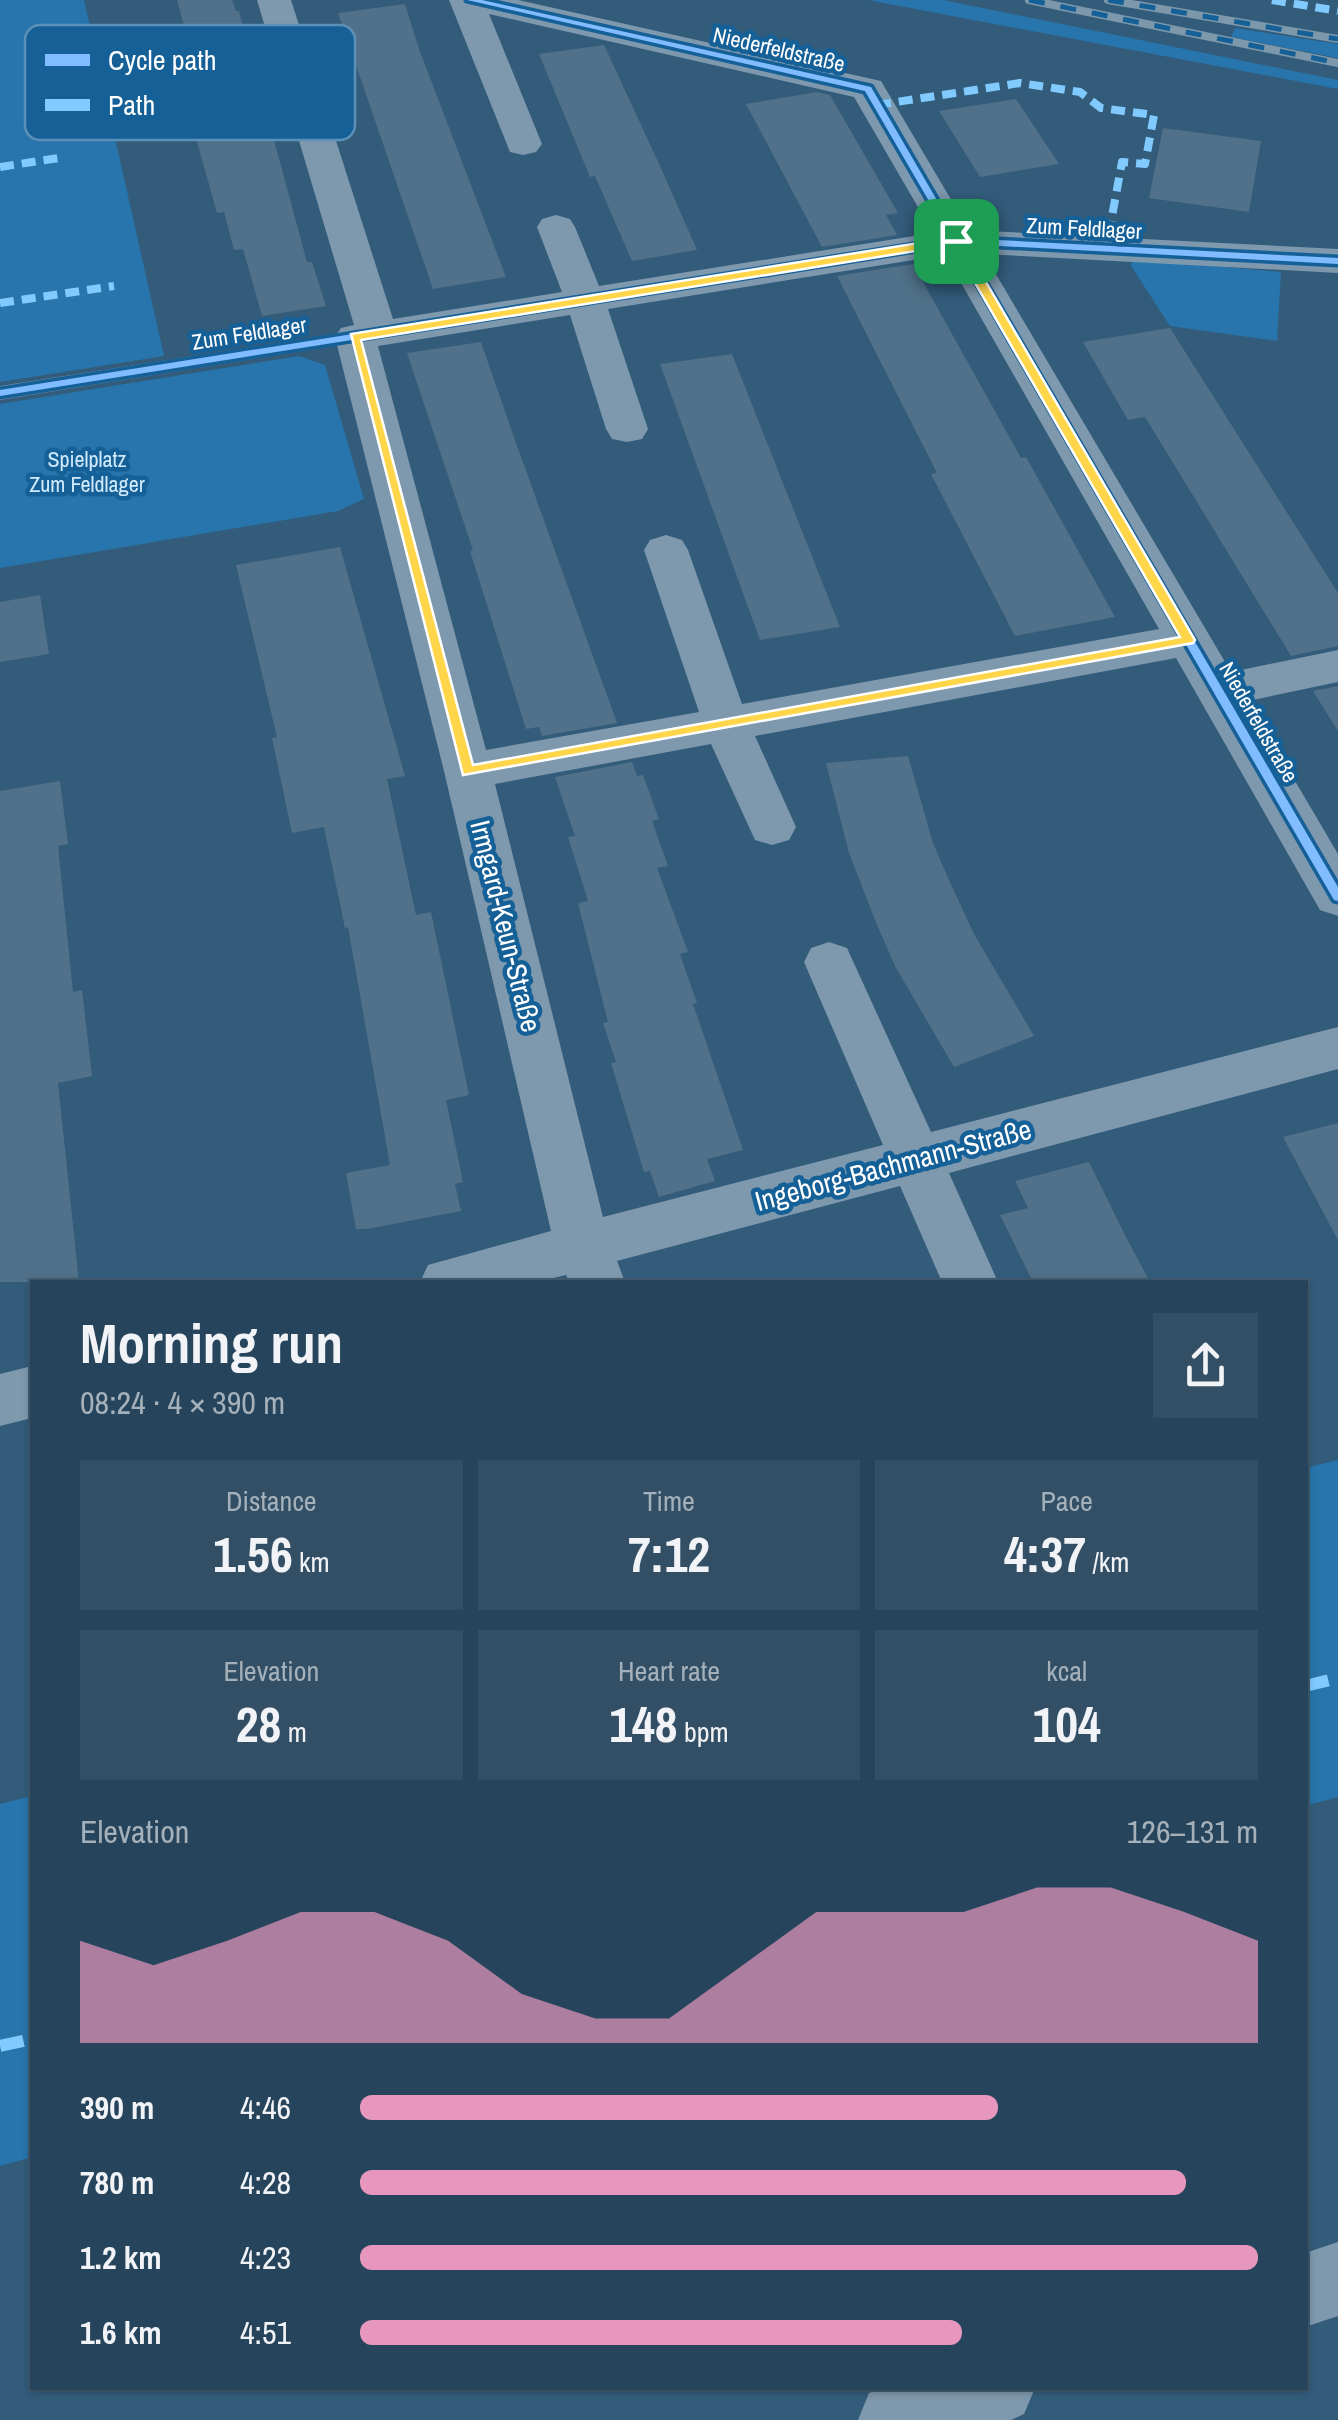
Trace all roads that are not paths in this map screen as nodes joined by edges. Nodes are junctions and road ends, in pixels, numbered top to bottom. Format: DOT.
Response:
graph roads {
  1 [pos="274,0"];
  2 [pos="468,0"];
  3 [pos="281,25"];
  4 [pos="312,140"];
  5 [pos="523,144"];
  6 [pos="556,226"];
  7 [pos="956,241"];
  8 [pos="1338,261"];
  9 [pos="585,300"];
  10 [pos="366,335"];
  11 [pos="0,394"];
  12 [pos="627,429"];
  13 [pos="666,550"];
  14 [pos="1188,640"];
  15 [pos="1338,666"];
  16 [pos="1218,691"];
  17 [pos="726,724"];
  18 [pos="468,772"];
  19 [pos="772,827"];
  20 [pos="1338,897"];
  21 [pos="829,962"];
  22 [pos="1338,1048"];
  23 [pos="914,1160"];
  24 [pos="590,1265"];
  25 [pos="465,1280"];
  26 [pos="969,1280"];
  27 [pos="30,1392"];
  28 [pos="0,1400"];
  29 [pos="1338,2279"];
  30 [pos="1308,2289"];
  31 [pos="992,2390"];
  32 [pos="896,2420"];
  1 -- 3 [label="street, Irmgard-Keun-Straße"];
  2 -- 5 [label="street"];
  2 -- 7 [label="street, Niederfeldstraße"];
  4 -- 10 [label="street, Irmgard-Keun-Straße"];
  6 -- 9 [label="street"];
  7 -- 8 [label="street, Zum Feldlager"];
  7 -- 9 [label="street, Zum Feldlager"];
  7 -- 14 [label="street, Niederfeldstraße"];
  9 -- 10 [label="street, Zum Feldlager"];
  9 -- 12 [label="street"];
  10 -- 11 [label="lane, Zum Feldlager"];
  10 -- 18 [label="street, Irmgard-Keun-Straße"];
  13 -- 17 [label="street"];
  14 -- 16 [label="street, Niederfeldstraße"];
  14 -- 17 [label="street"];
  15 -- 16 [label="street"];
  16 -- 20 [label="street, Niederfeldstraße"];
  17 -- 18 [label="street"];
  17 -- 19 [label="street"];
  18 -- 24 [label="street, Irmgard-Keun-Straße"];
  21 -- 23 [label="street"];
  22 -- 23 [label="street, Ingeborg-Bachmann-Straße"];
  23 -- 24 [label="street, Ingeborg-Bachmann-Straße"];
  23 -- 26 [label="street"];
  24 -- 25 [label="street, Ingeborg-Bachmann-Straße"];
  27 -- 28 [label="street"];
  29 -- 30 [label="street"];
  31 -- 32 [label="street"];
}
